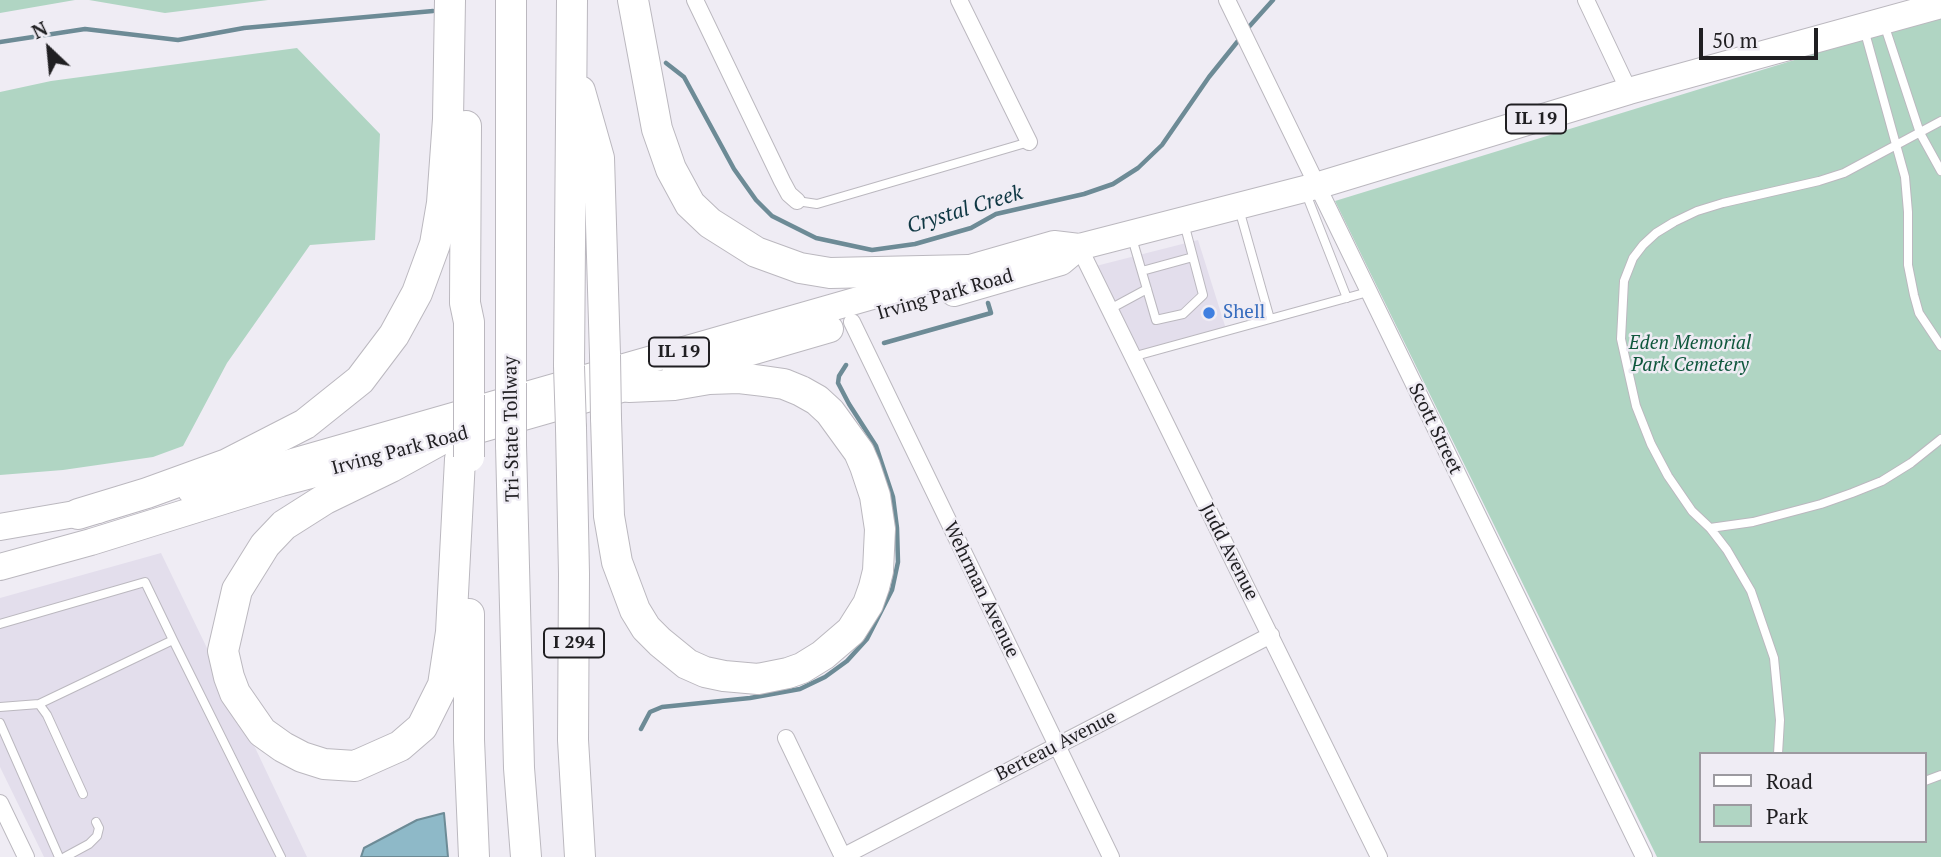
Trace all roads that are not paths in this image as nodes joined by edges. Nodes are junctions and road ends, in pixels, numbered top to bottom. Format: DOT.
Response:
graph roads {
  1 [pos="450,0"];
  2 [pos="465,0"];
  3 [pos="511,0"];
  4 [pos="572,0"];
  5 [pos="633,0"];
  6 [pos="695,0"];
  7 [pos="959,0"];
  8 [pos="1586,0"];
  9 [pos="1941,5"];
  10 [pos="1229,6"];
  11 [pos="1873,23"];
  12 [pos="571,57"];
  13 [pos="1629,90"];
  14 [pos="1941,121"];
  15 [pos="1920,133"];
  16 [pos="1029,142"];
  17 [pos="1896,146"];
  18 [pos="1941,171"];
  19 [pos="1310,187"];
  20 [pos="797,201"];
  21 [pos="1238,206"];
  22 [pos="1183,220"];
  23 [pos="1131,234"];
  24 [pos="1079,247"];
  25 [pos="1193,257"];
  26 [pos="969,270"];
  27 [pos="1142,271"];
  28 [pos="1147,289"];
  29 [pos="1368,292"];
  30 [pos="1347,298"];
  31 [pos="1109,310"];
  32 [pos="1270,319"];
  33 [pos="852,322"];
  34 [pos="1941,346"];
  35 [pos="1132,357"];
  36 [pos="629,387"];
  37 [pos="1941,439"];
  38 [pos="456,452"];
  39 [pos="78,514"];
  40 [pos="6,525"];
  41 [pos="1710,528"];
  42 [pos="0,567"];
  43 [pos="0,624"];
  44 [pos="1271,635"];
  45 [pos="173,640"];
  46 [pos="39,705"];
  47 [pos="0,706"];
  48 [pos="0,723"];
  49 [pos="786,738"];
  50 [pos="1057,746"];
  51 [pos="1778,752"];
  52 [pos="83,794"];
  53 [pos="0,803"];
  54 [pos="96,822"];
  55 [pos="26,857"];
  56 [pos="59,857"];
  57 [pos="65,857"];
  58 [pos="281,857"];
  59 [pos="474,857"];
  60 [pos="526,857"];
  61 [pos="580,857"];
  62 [pos="843,857"];
  63 [pos="1111,857"];
  64 [pos="1379,857"];
  65 [pos="1644,857"];
  1 -- 39 [label="highway"];
  2 -- 38 [label="highway, bridge"];
  3 -- 60 [label="highway, Tri-State Tollway / I 294, bridge"];
  4 -- 12 [label="highway, I 294"];
  5 -- 26 [label="highway"];
  6 -- 20 [label="street"];
  7 -- 16 [label="street"];
  8 -- 13 [label="street"];
  9 -- 11 [label="main road, Irving Park Road / IL 19"];
  10 -- 19 [label="street, Scott Street"];
  11 -- 13 [label="main road, Irving Park Road / IL 19"];
  11 -- 15 [label="lane"];
  11 -- 17 [label="lane"];
  12 -- 36 [label="highway, bridge"];
  12 -- 61 [label="highway, I 294, bridge"];
  13 -- 19 [label="main road, Irving Park Road / IL 19"];
  14 -- 15 [label="lane"];
  15 -- 17 [label="lane"];
  15 -- 18 [label="lane"];
  16 -- 20 [label="lane"];
  17 -- 34 [label="lane"];
  17 -- 41 [label="lane"];
  19 -- 21 [label="main road, Irving Park Road / IL 19"];
  19 -- 29 [label="street, Scott Street"];
  19 -- 30 [label="lane"];
  21 -- 22 [label="main road, Irving Park Road / IL 19"];
  21 -- 32 [label="lane"];
  22 -- 23 [label="main road, Irving Park Road / IL 19"];
  22 -- 25 [label="lane"];
  23 -- 24 [label="main road, Irving Park Road / IL 19"];
  23 -- 27 [label="lane"];
  24 -- 26 [label="main road, Irving Park Road / IL 19"];
  24 -- 31 [label="street, Judd Avenue"];
  24 -- 33 [label="main road, Irving Park Road / IL 19"];
  25 -- 27 [label="lane"];
  25 -- 28 [label="lane"];
  26 -- 39 [label="main road, Irving Park Road / IL 19"];
  27 -- 28 [label="lane"];
  28 -- 31 [label="lane"];
  29 -- 30 [label="lane"];
  29 -- 65 [label="street, Scott Street"];
  30 -- 32 [label="lane"];
  31 -- 35 [label="street, Judd Avenue"];
  32 -- 35 [label="lane"];
  33 -- 36 [label="main road, Irving Park Road / IL 19"];
  33 -- 50 [label="street, Wehrman Avenue"];
  35 -- 44 [label="street, Judd Avenue"];
  36 -- 38 [label="main road, Irving Park Road / IL 19"];
  37 -- 41 [label="lane"];
  38 -- 38 [label="highway"];
  38 -- 42 [label="main road, Irving Park Road / IL 19"];
  38 -- 59 [label="highway"];
  39 -- 40 [label="main road, Irving Park Road / IL 19"];
  41 -- 51 [label="lane"];
  43 -- 45 [label="lane"];
  44 -- 50 [label="street, Berteau Avenue"];
  44 -- 64 [label="street, Judd Avenue"];
  45 -- 46 [label="lane"];
  45 -- 58 [label="lane"];
  46 -- 47 [label="lane"];
  46 -- 52 [label="lane"];
  48 -- 56 [label="lane"];
  49 -- 62 [label="street"];
  50 -- 62 [label="street, Berteau Avenue"];
  50 -- 63 [label="street, Wehrman Avenue"];
  53 -- 55 [label="street"];
  54 -- 57 [label="lane"];
}
